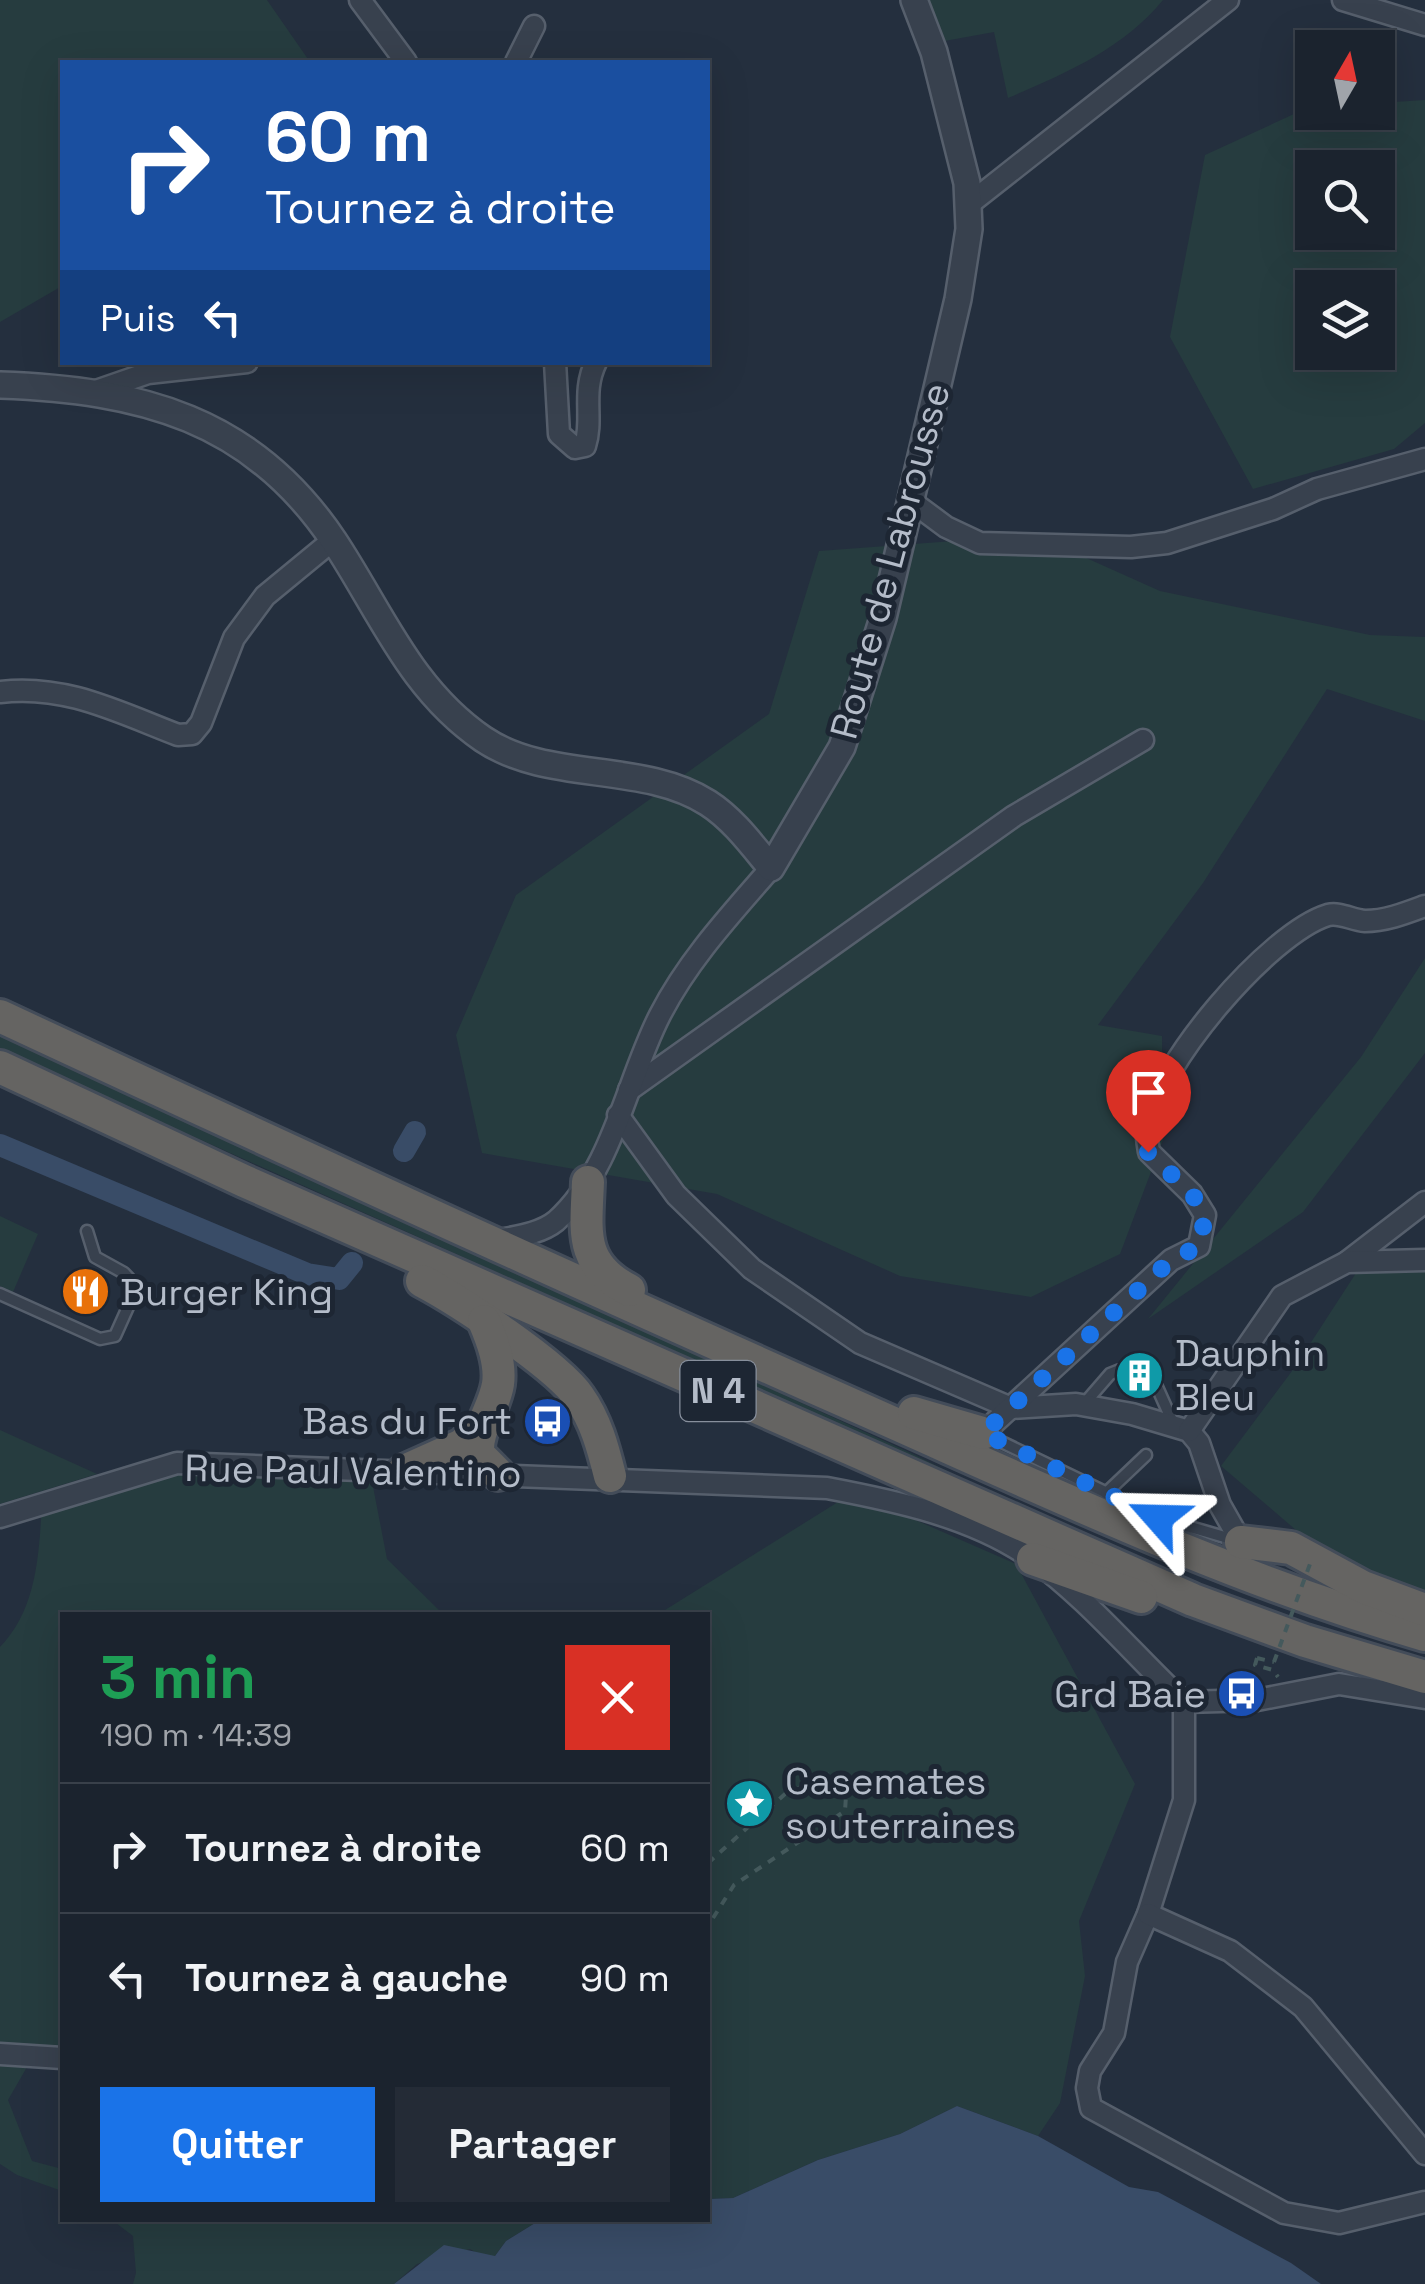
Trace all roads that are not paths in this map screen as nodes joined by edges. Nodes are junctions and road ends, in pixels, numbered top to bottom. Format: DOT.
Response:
graph roads {
  1 [pos="360,0"];
  2 [pos="914,0"];
  3 [pos="1228,0"];
  4 [pos="1343,0"];
  5 [pos="1425,25"];
  6 [pos="534,26"];
  7 [pos="405,60"];
  8 [pos="517,60"];
  9 [pos="968,204"];
  10 [pos="222,365"];
  11 [pos="555,365"];
  12 [pos="594,365"];
  13 [pos="0,384"];
  14 [pos="96,391"];
  15 [pos="1425,459"];
  16 [pos="911,502"];
  17 [pos="333,540"];
  18 [pos="0,692"];
  19 [pos="1143,740"];
  20 [pos="771,868"];
  21 [pos="1425,906"];
  22 [pos="0,1016"];
  23 [pos="0,1068"];
  24 [pos="629,1090"];
  25 [pos="618,1115"];
  26 [pos="244,1181"];
  27 [pos="588,1182"];
  28 [pos="1425,1202"];
  29 [pos="87,1231"];
  30 [pos="490,1242"];
  31 [pos="1425,1260"];
  32 [pos="1347,1262"];
  33 [pos="0,1294"];
  34 [pos="484,1321"];
  35 [pos="686,1331"];
  36 [pos="757,1363"];
  37 [pos="1083,1406"];
  38 [pos="1011,1408"];
  39 [pos="485,1424"];
  40 [pos="1182,1429"];
  41 [pos="983,1433"];
  42 [pos="1146,1454"];
  43 [pos="404,1472"];
  44 [pos="498,1474"];
  45 [pos="610,1476"];
  46 [pos="1106,1493"];
  47 [pos="0,1517"];
  48 [pos="1241,1542"];
  49 [pos="1032,1559"];
  50 [pos="1193,1600"];
  51 [pos="1425,1610"];
  52 [pos="1425,1634"];
  53 [pos="1425,1677"];
  54 [pos="1425,1698"];
  55 [pos="1184,1702"];
  56 [pos="1148,1914"];
  57 [pos="0,2054"];
  58 [pos="60,2058"];
  59 [pos="1425,2154"];
  60 [pos="1425,2202"];
  1 -- 7 [label="street"];
  2 -- 9 [label="street, Route de Labrousse"];
  3 -- 9 [label="street"];
  4 -- 5 [label="street"];
  6 -- 8 [label="street"];
  9 -- 16 [label="street, Route de Labrousse"];
  10 -- 14 [label="street"];
  11 -- 12 [label="street"];
  13 -- 14 [label="street"];
  14 -- 17 [label="street"];
  15 -- 16 [label="street"];
  16 -- 20 [label="street, Route de Labrousse"];
  17 -- 18 [label="street"];
  17 -- 20 [label="street"];
  19 -- 24 [label="street"];
  20 -- 24 [label="street, Route de Labrousse"];
  21 -- 38 [label="street"];
  22 -- 30 [label="highway, N 4"];
  23 -- 26 [label="highway, N 4"];
  24 -- 25 [label="street, Route de Labrousse"];
  25 -- 27 [label="street, Route de Labrousse"];
  25 -- 38 [label="street"];
  26 -- 34 [label="highway"];
  26 -- 50 [label="highway, N 4"];
  27 -- 30 [label="street, Route de Labrousse"];
  27 -- 35 [label="highway"];
  28 -- 32 [label="street"];
  29 -- 33 [label="lane"];
  30 -- 35 [label="highway, N 4"];
  31 -- 32 [label="street"];
  32 -- 40 [label="street"];
  34 -- 39 [label="highway"];
  34 -- 45 [label="highway"];
  35 -- 36 [label="highway, N 4"];
  36 -- 41 [label="highway"];
  36 -- 52 [label="highway, N 4"];
  37 -- 38 [label="street"];
  37 -- 40 [label="street"];
  37 -- 40 [label="lane"];
  38 -- 41 [label="street"];
  39 -- 43 [label="highway"];
  39 -- 44 [label="highway"];
  40 -- 48 [label="street"];
  41 -- 46 [label="lane"];
  42 -- 46 [label="lane"];
  43 -- 44 [label="street, Rue Paul Valentino"];
  43 -- 47 [label="street, Rue Paul Valentino"];
  44 -- 45 [label="street, Rue Paul Valentino"];
  45 -- 49 [label="street, Rue Paul Valentino"];
  46 -- 48 [label="lane"];
  48 -- 51 [label="highway"];
  49 -- 50 [label="highway"];
  49 -- 55 [label="street, Rue Paul Valentino"];
  50 -- 53 [label="highway, N 4"];
  54 -- 55 [label="street"];
  55 -- 56 [label="street"];
  56 -- 59 [label="street"];
  56 -- 60 [label="street"];
  57 -- 58 [label="street"];
}
